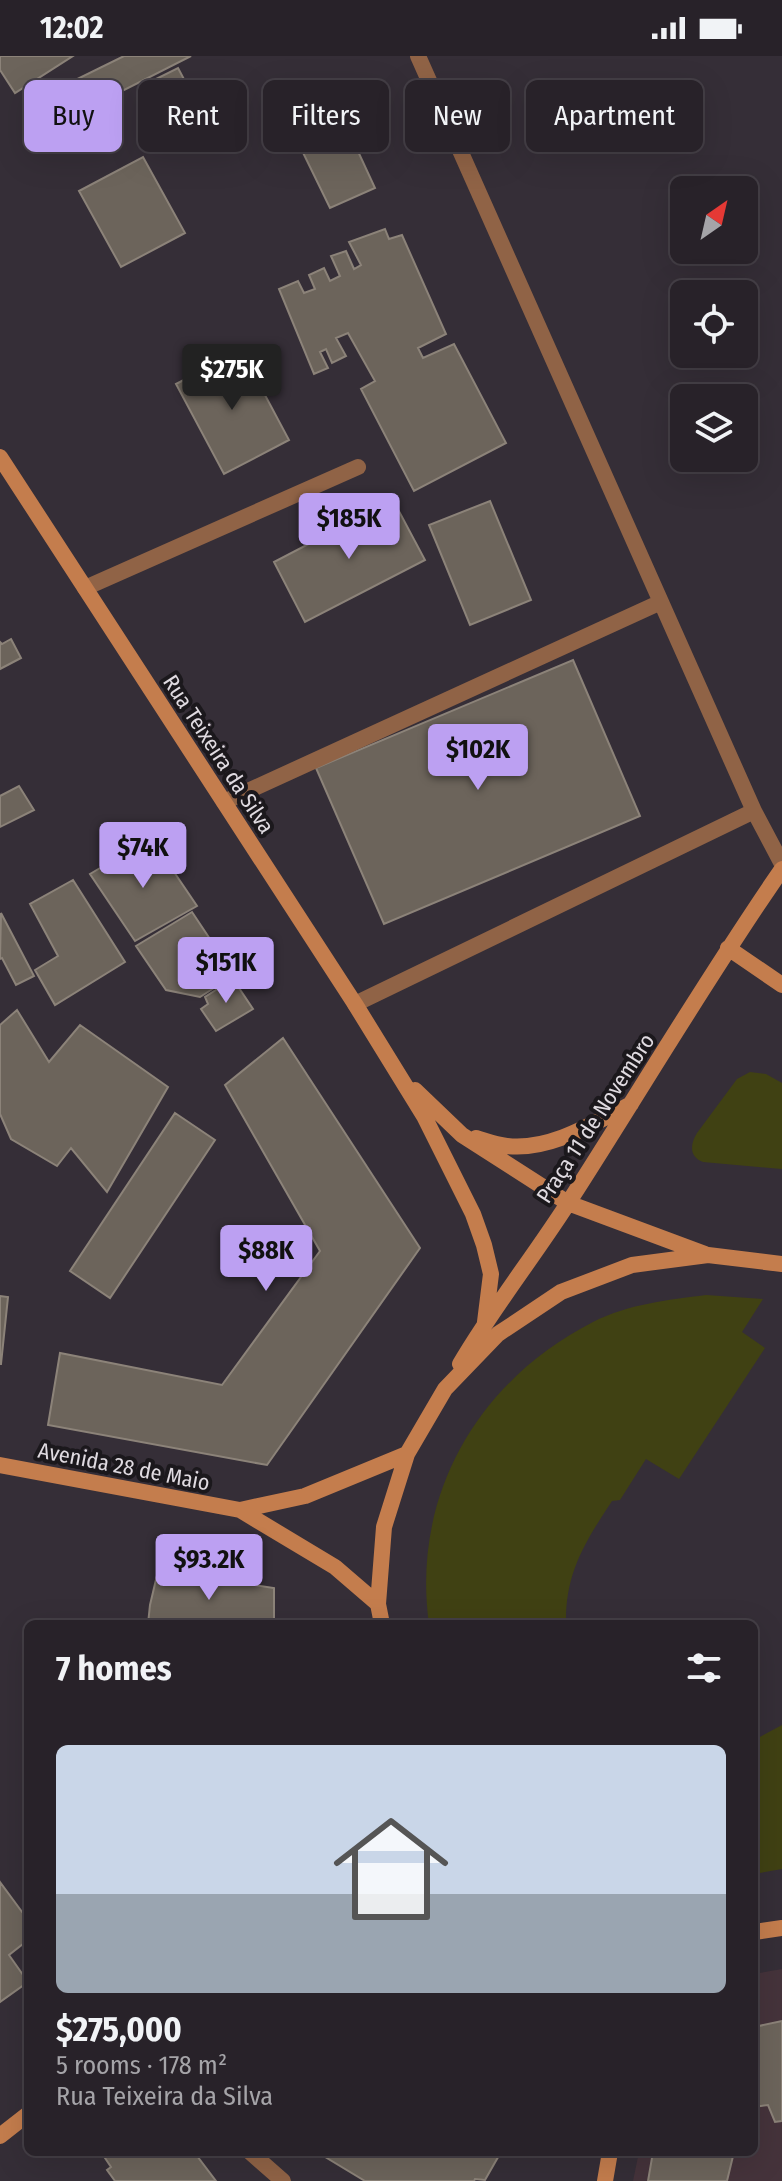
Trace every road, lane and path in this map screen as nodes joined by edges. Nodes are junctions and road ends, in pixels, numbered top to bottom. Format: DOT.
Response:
graph roads {
  1 [pos="418,56"];
  2 [pos="0,457"];
  3 [pos="358,467"];
  4 [pos="85,588"];
  5 [pos="661,602"];
  6 [pos="224,802"];
  7 [pos="754,811"];
  8 [pos="782,867"];
  9 [pos="728,948"];
  10 [pos="782,985"];
  11 [pos="355,1004"];
  12 [pos="400,1075"];
  13 [pos="632,1103"];
  14 [pos="462,1135"];
  15 [pos="568,1203"];
  16 [pos="708,1255"];
  17 [pos="782,1264"];
  18 [pos="485,1322"];
  19 [pos="445,1389"];
  20 [pos="407,1454"];
  21 [pos="0,1465"];
  22 [pos="240,1510"];
  23 [pos="378,1604"];
  24 [pos="381,1620"];
  25 [pos="782,1928"];
  26 [pos="758,1931"];
  27 [pos="24,2117"];
  28 [pos="0,2136"];
  29 [pos="255,2156"];
  30 [pos="609,2156"];
  31 [pos="283,2181"];
  32 [pos="605,2181"];
  1 -- 5 [label="street"];
  2 -- 4 [label="street, Rua Teixeira da Silva"];
  3 -- 4 [label="street"];
  4 -- 6 [label="street, Rua Teixeira da Silva"];
  5 -- 6 [label="street"];
  5 -- 7 [label="street"];
  6 -- 11 [label="street, Rua Teixeira da Silva"];
  7 -- 8 [label="street"];
  7 -- 11 [label="street"];
  8 -- 9 [label="street, Praça 11 de Novembro"];
  9 -- 10 [label="street"];
  9 -- 13 [label="street, Praça 11 de Novembro"];
  11 -- 12 [label="street, Rua Teixeira da Silva"];
  12 -- 14 [label="street, Rua Teixeira da Silva"];
  12 -- 18 [label="street, Rua Teixeira da Silva"];
  13 -- 14 [label="street"];
  13 -- 15 [label="street, Praça 11 de Novembro"];
  14 -- 15 [label="street, Rua Teixeira da Silva"];
  15 -- 16 [label="street, Rua Teixeira da Silva"];
  15 -- 18 [label="street, Praça 11 de Novembro"];
  16 -- 17 [label="street, Praça 11 de Novembro"];
  16 -- 19 [label="street, Praça 11 de Novembro"];
  18 -- 19 [label="street, Praça 11 de Novembro"];
  19 -- 20 [label="street, Praça 11 de Novembro"];
  20 -- 22 [label="street"];
  20 -- 23 [label="street, Praça 11 de Novembro"];
  21 -- 22 [label="street, Avenida 28 de Maio"];
  22 -- 23 [label="street"];
  23 -- 24 [label="street, Praça 11 de Novembro"];
  25 -- 26 [label="street"];
  27 -- 28 [label="street"];
  29 -- 31 [label="street"];
  30 -- 32 [label="street"];
}
